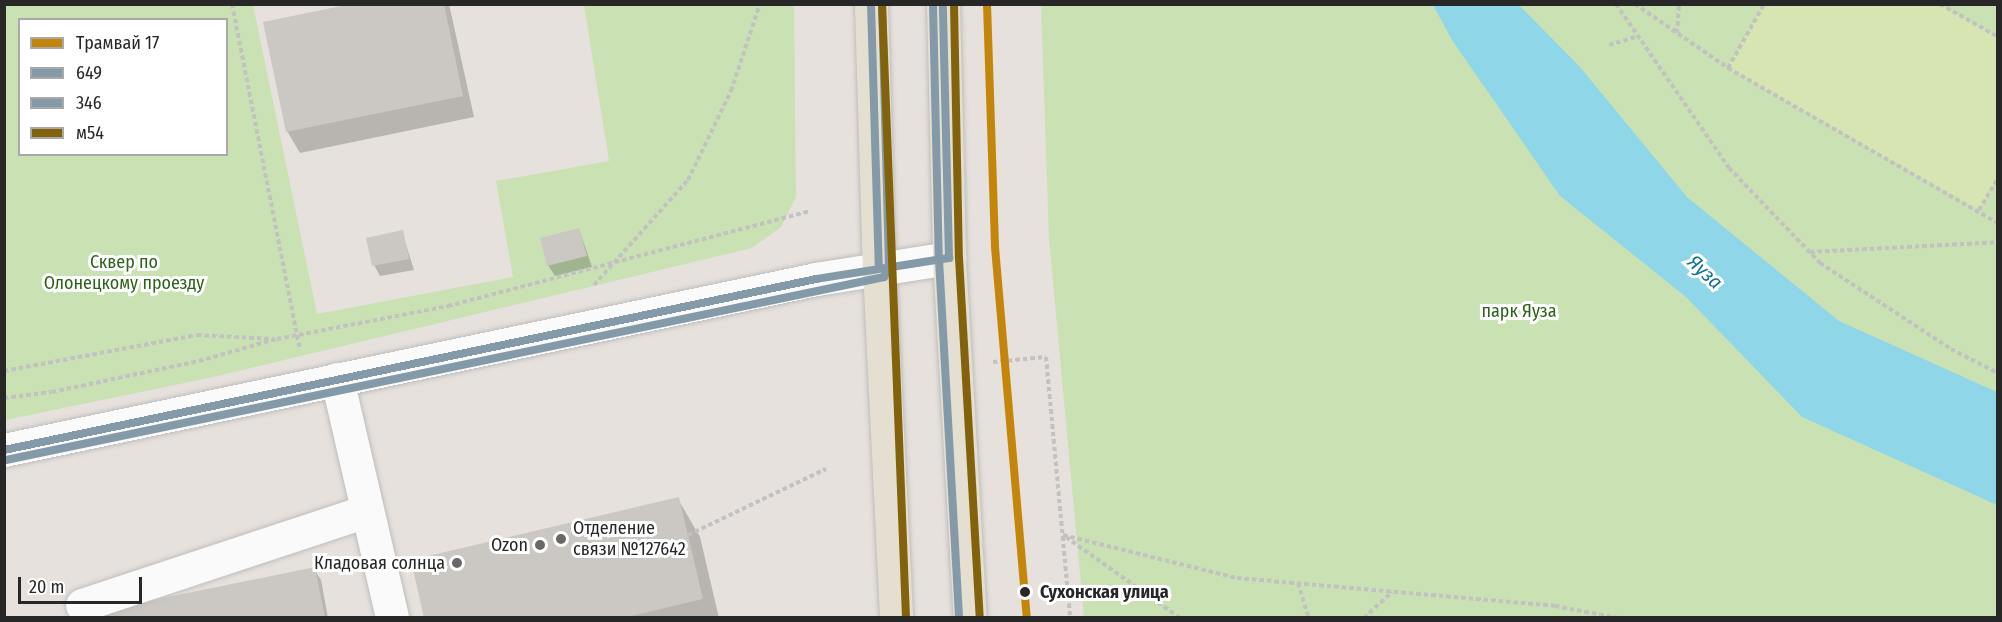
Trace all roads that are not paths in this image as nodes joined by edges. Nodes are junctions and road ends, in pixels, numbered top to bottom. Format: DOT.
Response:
graph roads {
  1 [pos="871,4"];
  2 [pos="943,4"];
  3 [pos="949,258"];
  4 [pos="879,268"];
  5 [pos="337,379"];
  6 [pos="4,450"];
  7 [pos="367,511"];
  8 [pos="82,605"];
  9 [pos="392,618"];
  10 [pos="896,618"];
  11 [pos="970,618"];
  1 -- 4 [label="main road"];
  2 -- 3 [label="main road"];
  3 -- 4 [label="street"];
  3 -- 11 [label="main road"];
  4 -- 5 [label="street"];
  4 -- 10 [label="main road"];
  5 -- 6 [label="street"];
  5 -- 7 [label="street"];
  7 -- 8 [label="street"];
  7 -- 9 [label="street"];
}
